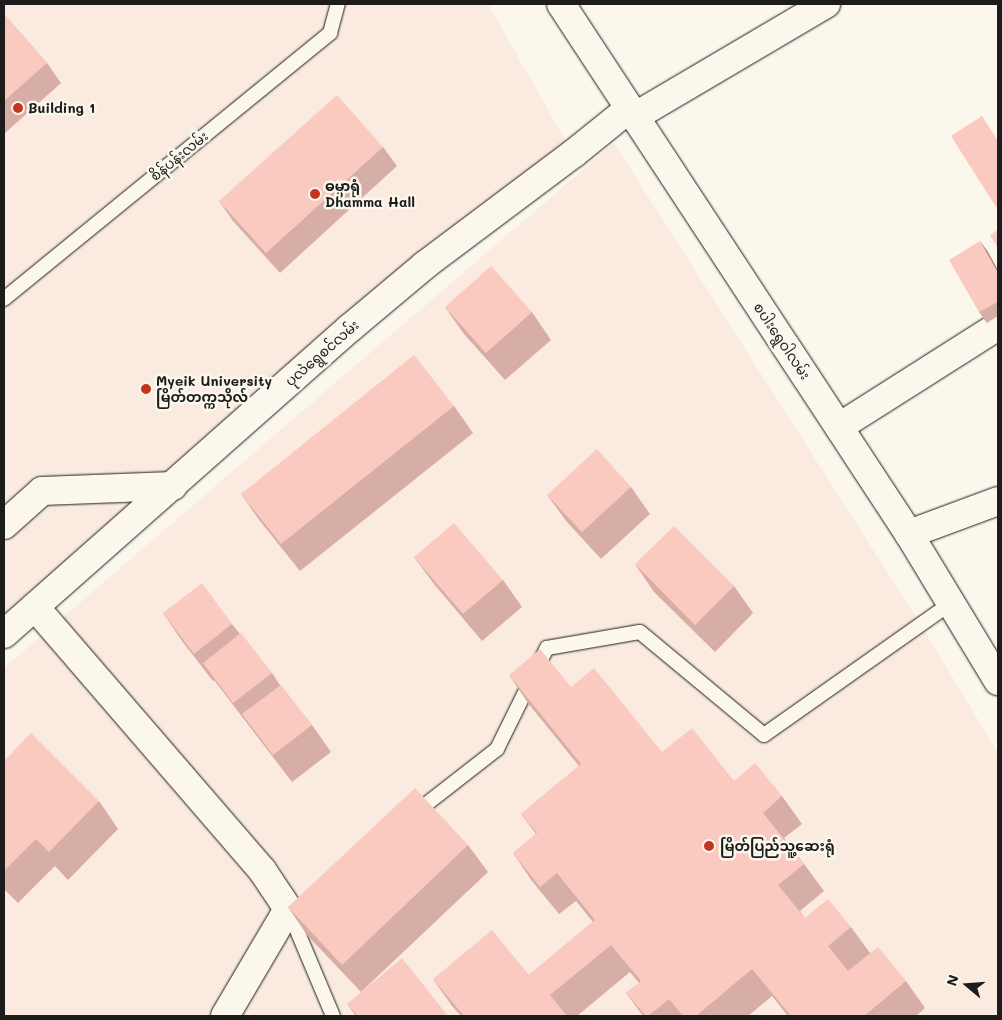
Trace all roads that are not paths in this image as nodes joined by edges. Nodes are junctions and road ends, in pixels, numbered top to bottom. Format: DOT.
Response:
graph roads {
  1 [pos="338,4"];
  2 [pos="561,4"];
  3 [pos="826,4"];
  4 [pos="632,113"];
  5 [pos="4,299"];
  6 [pos="998,326"];
  7 [pos="839,427"];
  8 [pos="173,486"];
  9 [pos="998,501"];
  10 [pos="4,525"];
  11 [pos="909,534"];
  12 [pos="951,603"];
  13 [pos="35,606"];
  14 [pos="4,634"];
  15 [pos="998,680"];
  16 [pos="403,822"];
  17 [pos="295,904"];
  18 [pos="225,1016"];
  19 [pos="333,1016"];
  1 -- 5 [label="lane, စိန်ပန်းလမ်း"];
  2 -- 4 [label="street, စပါးရွေဝါလမ်း"];
  3 -- 4 [label="street, ပုလဲရွေစင်လမ်း"];
  4 -- 7 [label="street, စပါးရွေဝါလမ်း"];
  4 -- 8 [label="street, ပုလဲရွေစင်လမ်း"];
  6 -- 7 [label="street"];
  7 -- 11 [label="street, စပါးရွေဝါလမ်း"];
  8 -- 10 [label="street"];
  8 -- 13 [label="street, ပုလဲရွေစင်လမ်း"];
  9 -- 11 [label="street"];
  11 -- 12 [label="street, စပါးရွေဝါလမ်း"];
  12 -- 15 [label="street, စပါးရွေဝါလမ်း"];
  12 -- 16 [label="lane"];
  13 -- 14 [label="street, ပုလဲရွေစင်လမ်း"];
  13 -- 17 [label="street"];
  17 -- 18 [label="street"];
  17 -- 19 [label="lane"];
}
